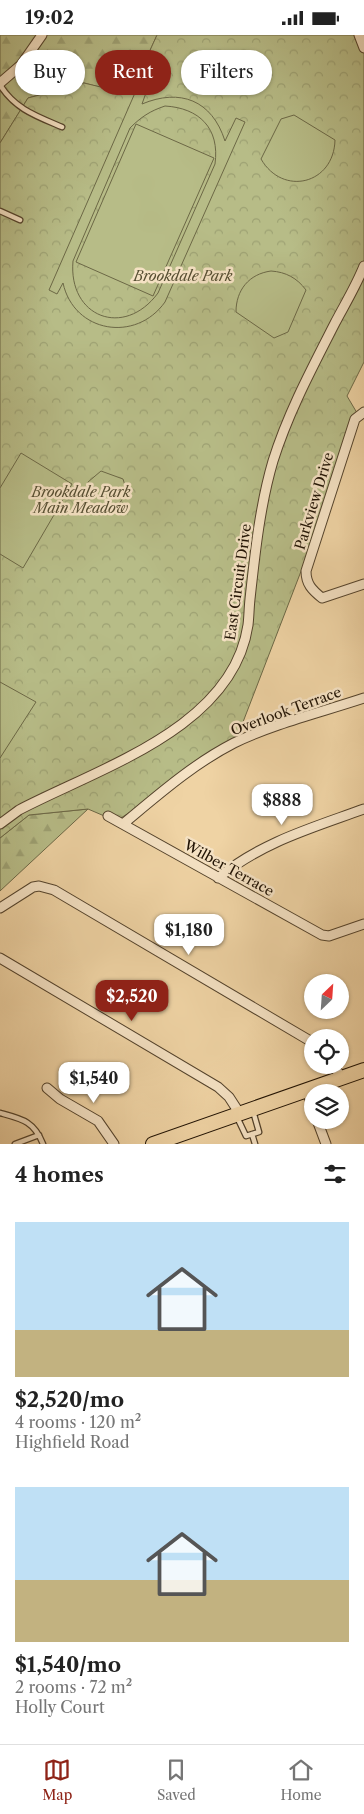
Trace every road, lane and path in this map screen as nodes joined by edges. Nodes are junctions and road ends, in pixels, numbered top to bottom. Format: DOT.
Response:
graph roads {
  1 [pos="42,35"];
  2 [pos="358,35"];
  3 [pos="364,48"];
  4 [pos="0,84"];
  5 [pos="62,127"];
  6 [pos="0,211"];
  7 [pos="20,220"];
  8 [pos="364,266"];
  9 [pos="364,412"];
  10 [pos="364,584"];
  11 [pos="364,698"];
  12 [pos="364,809"];
  13 [pos="108,815"];
  14 [pos="0,824"];
  15 [pos="123,824"];
  16 [pos="218,878"];
  17 [pos="0,908"];
  18 [pos="364,924"];
  19 [pos="0,958"];
  20 [pos="304,1037"];
  21 [pos="364,1070"];
  22 [pos="339,1074"];
  23 [pos="341,1078"];
  24 [pos="324,1084"];
  25 [pos="47,1088"];
  26 [pos="304,1091"];
  27 [pos="0,1113"];
  28 [pos="243,1113"];
  29 [pos="320,1129"];
  30 [pos="252,1134"];
  31 [pos="39,1135"];
  32 [pos="15,1144"];
  33 [pos="43,1144"];
  34 [pos="114,1144"];
  35 [pos="153,1144"];
  36 [pos="255,1144"];
  37 [pos="326,1144"];
  1 -- 4 [label="street"];
  2 -- 3 [label="street"];
  4 -- 5 [label="lane"];
  6 -- 7 [label="lane"];
  8 -- 14 [label="street, East Circuit Drive"];
  9 -- 10 [label="street, Parkview Drive"];
  11 -- 15 [label="street, Overlook Terrace"];
  12 -- 16 [label="street"];
  13 -- 15 [label="street, Wilber Terrace"];
  15 -- 16 [label="street, Wilber Terrace"];
  16 -- 18 [label="street, Wilber Terrace"];
  17 -- 20 [label="street"];
  19 -- 28 [label="street"];
  21 -- 23 [label="main road"];
  22 -- 23 [label="street"];
  23 -- 24 [label="main road"];
  25 -- 34 [label="street"];
  26 -- 28 [label="main road"];
  27 -- 31 [label="lane"];
  28 -- 30 [label="lane"];
  28 -- 30 [label="lane"];
  28 -- 35 [label="main road"];
  29 -- 37 [label="street"];
  30 -- 36 [label="lane"];
  31 -- 32 [label="lane"];
  31 -- 33 [label="lane"];
}
